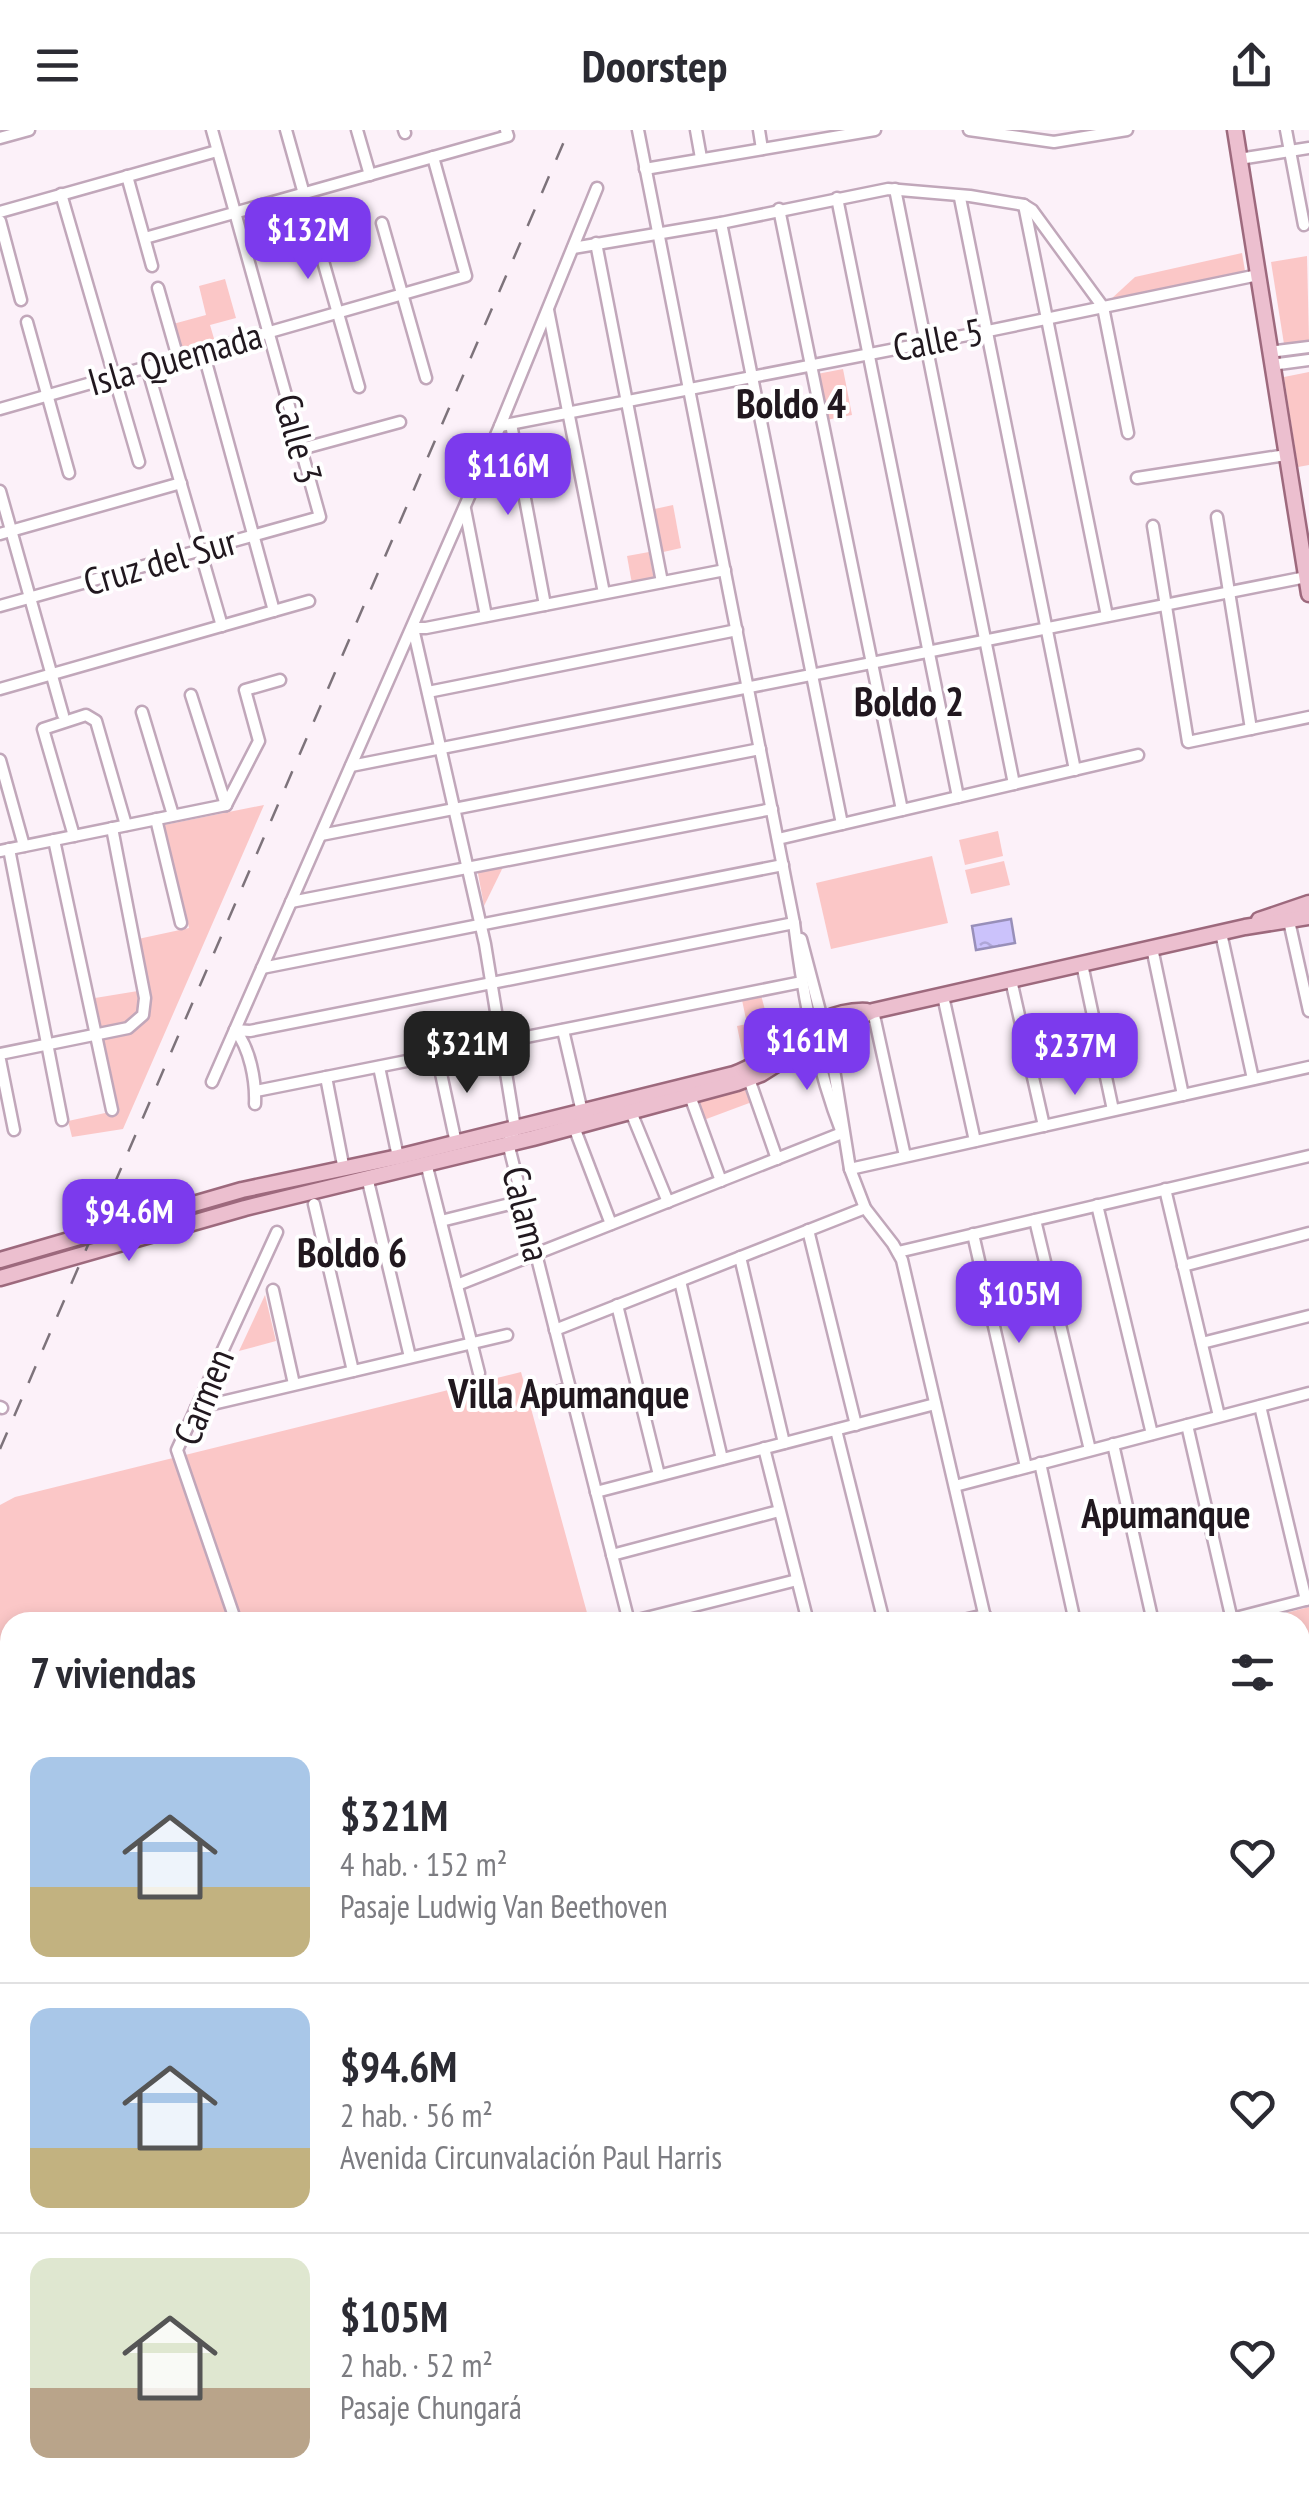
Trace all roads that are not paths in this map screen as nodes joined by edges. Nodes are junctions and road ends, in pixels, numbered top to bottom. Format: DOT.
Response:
graph roads {
  1 [pos="29,130"];
  2 [pos="212,130"];
  3 [pos="286,130"];
  4 [pos="357,130"];
  5 [pos="638,130"];
  6 [pos="696,130"];
  7 [pos="759,130"];
  8 [pos="875,130"];
  9 [pos="969,130"];
  10 [pos="1127,130"];
  11 [pos="1235,130"];
  12 [pos="1286,130"];
  13 [pos="507,133"];
  14 [pos="1009,134"];
  15 [pos="1080,134"];
  16 [pos="821,135"];
  17 [pos="0,138"];
  18 [pos="762,148"];
  19 [pos="1309,148"];
  20 [pos="217,150"];
  21 [pos="1290,151"];
  22 [pos="433,157"];
  23 [pos="701,158"];
  24 [pos="1239,159"];
  25 [pos="645,169"];
  26 [pos="370,175"];
  27 [pos="128,176"];
  28 [pos="597,188"];
  29 [pos="895,189"];
  30 [pos="61,194"];
  31 [pos="304,194"];
  32 [pos="837,198"];
  33 [pos="960,198"];
  34 [pos="1024,205"];
  35 [pos="780,209"];
  36 [pos="0,212"];
  37 [pos="235,214"];
  38 [pos="0,221"];
  39 [pos="721,223"];
  40 [pos="382,224"];
  41 [pos="1304,225"];
  42 [pos="658,232"];
  43 [pos="144,238"];
  44 [pos="317,240"];
  45 [pos="596,244"];
  46 [pos="573,248"];
  47 [pos="152,266"];
  48 [pos="1258,274"];
  49 [pos="158,288"];
  50 [pos="402,294"];
  51 [pos="22,300"];
  52 [pos="1103,307"];
  53 [pos="548,309"];
  54 [pos="338,313"];
  55 [pos="1048,319"];
  56 [pos="27,322"];
  57 [pos="988,331"];
  58 [pos="269,332"];
  59 [pos="926,343"];
  60 [pos="1309,348"];
  61 [pos="203,351"];
  62 [pos="867,354"];
  63 [pos="178,358"];
  64 [pos="1270,359"];
  65 [pos="1309,360"];
  66 [pos="810,365"];
  67 [pos="147,367"];
  68 [pos="114,376"];
  69 [pos="753,376"];
  70 [pos="426,378"];
  71 [pos="358,388"];
  72 [pos="689,388"];
  73 [pos="48,395"];
  74 [pos="627,400"];
  75 [pos="0,409"];
  76 [pos="568,412"];
  77 [pos="400,422"];
  78 [pos="505,424"];
  79 [pos="1128,433"];
  80 [pos="301,449"];
  81 [pos="1286,455"];
  82 [pos="139,462"];
  83 [pos="69,473"];
  84 [pos="1137,478"];
  85 [pos="181,483"];
  86 [pos="0,491"];
  87 [pos="1302,503"];
  88 [pos="465,507"];
  89 [pos="320,517"];
  90 [pos="1217,517"];
  91 [pos="1153,526"];
  92 [pos="6,532"];
  93 [pos="254,535"];
  94 [pos="200,550"];
  95 [pos="725,570"];
  96 [pos="1306,577"];
  97 [pos="662,582"];
  98 [pos="1228,592"];
  99 [pos="604,593"];
  100 [pos="1309,594"];
  101 [pos="30,598"];
  102 [pos="309,601"];
  103 [pos="1166,604"];
  104 [pos="545,605"];
  105 [pos="0,606"];
  106 [pos="274,611"];
  107 [pos="486,616"];
  108 [pos="1107,616"];
  109 [pos="222,626"];
  110 [pos="413,628"];
  111 [pos="1048,628"];
  112 [pos="736,630"];
  113 [pos="985,640"];
  114 [pos="927,652"];
  115 [pos="870,664"];
  116 [pos="52,674"];
  117 [pos="810,676"];
  118 [pos="280,680"];
  119 [pos="748,688"];
  120 [pos="0,689"];
  121 [pos="428,692"];
  122 [pos="191,695"];
  123 [pos="142,712"];
  124 [pos="64,715"];
  125 [pos="1309,717"];
  126 [pos="1251,729"];
  127 [pos="442,748"];
  128 [pos="760,749"];
  129 [pos="1138,756"];
  130 [pos="0,760"];
  131 [pos="351,766"];
  132 [pos="1076,770"];
  133 [pos="1014,784"];
  134 [pos="958,797"];
  135 [pos="226,804"];
  136 [pos="772,809"];
  137 [pos="456,810"];
  138 [pos="902,810"];
  139 [pos="174,815"];
  140 [pos="156,819"];
  141 [pos="842,824"];
  142 [pos="126,825"];
  143 [pos="112,828"];
  144 [pos="321,835"];
  145 [pos="74,836"];
  146 [pos="778,839"];
  147 [pos="54,840"];
  148 [pos="24,846"];
  149 [pos="4,850"];
  150 [pos="783,864"];
  151 [pos="468,867"];
  152 [pos="292,902"];
  153 [pos="1309,903"];
  154 [pos="1309,917"];
  155 [pos="1289,921"];
  156 [pos="180,923"];
  157 [pos="794,923"];
  158 [pos="481,925"];
  159 [pos="1245,927"];
  160 [pos="1221,933"];
  161 [pos="1152,948"];
  162 [pos="1082,964"];
  163 [pos="262,968"];
  164 [pos="1010,980"];
  165 [pos="802,982"];
  166 [pos="493,984"];
  167 [pos="943,996"];
  168 [pos="873,1011"];
  169 [pos="1309,1011"];
  170 [pos="819,1029"];
  171 [pos="235,1030"];
  172 [pos="563,1030"];
  173 [pos="96,1034"];
  174 [pos="503,1042"];
  175 [pos="47,1044"];
  176 [pos="437,1055"];
  177 [pos="0,1057"];
  178 [pos="379,1067"];
  179 [pos="1309,1067"];
  180 [pos="326,1078"];
  181 [pos="750,1079"];
  182 [pos="1253,1080"];
  183 [pos="212,1082"];
  184 [pos="256,1092"];
  185 [pos="1183,1095"];
  186 [pos="690,1096"];
  187 [pos="255,1104"];
  188 [pos="112,1110"];
  189 [pos="1113,1110"];
  190 [pos="582,1112"];
  191 [pos="630,1112"];
  192 [pos="62,1120"];
  193 [pos="1044,1126"];
  194 [pos="574,1127"];
  195 [pos="14,1130"];
  196 [pos="842,1133"];
  197 [pos="511,1136"];
  198 [pos="974,1141"];
  199 [pos="456,1143"];
  200 [pos="905,1156"];
  201 [pos="1309,1156"];
  202 [pos="398,1157"];
  203 [pos="777,1159"];
  204 [pos="426,1163"];
  205 [pos="850,1169"];
  206 [pos="344,1170"];
  207 [pos="366,1177"];
  208 [pos="721,1181"];
  209 [pos="1165,1189"];
  210 [pos="522,1201"];
  211 [pos="668,1202"];
  212 [pos="314,1204"];
  213 [pos="1097,1205"];
  214 [pos="865,1208"];
  215 [pos="1035,1220"];
  216 [pos="441,1222"];
  217 [pos="611,1224"];
  218 [pos="808,1230"];
  219 [pos="277,1232"];
  220 [pos="1309,1232"];
  221 [pos="973,1234"];
  222 [pos="898,1252"];
  223 [pos="536,1254"];
  224 [pos="740,1258"];
  225 [pos="0,1260"];
  226 [pos="1184,1266"];
  227 [pos="0,1278"];
  228 [pos="680,1281"];
  229 [pos="456,1285"];
  230 [pos="273,1290"];
  231 [pos="617,1305"];
  232 [pos="1309,1316"];
  233 [pos="555,1330"];
  234 [pos="507,1335"];
  235 [pos="1202,1343"];
  236 [pos="471,1344"];
  237 [pos="410,1358"];
  238 [pos="353,1370"];
  239 [pos="478,1373"];
  240 [pos="294,1384"];
  241 [pos="570,1388"];
  242 [pos="1309,1393"];
  243 [pos="534,1399"];
  244 [pos="935,1404"];
  245 [pos="1260,1406"];
  246 [pos="196,1408"];
  247 [pos="1220,1416"];
  248 [pos="856,1424"];
  249 [pos="1187,1425"];
  250 [pos="836,1430"];
  251 [pos="1152,1434"];
  252 [pos="784,1443"];
  253 [pos="1113,1444"];
  254 [pos="764,1448"];
  255 [pos="1090,1450"];
  256 [pos="722,1459"];
  257 [pos="1040,1464"];
  258 [pos="1026,1467"];
  259 [pos="659,1476"];
  260 [pos="954,1486"];
  261 [pos="596,1492"];
  262 [pos="780,1511"];
  263 [pos="612,1555"];
  264 [pos="797,1580"];
  265 [pos="1308,1600"];
  266 [pos="232,1612"];
  267 [pos="627,1612"];
  268 [pos="670,1612"];
  269 [pos="805,1612"];
  270 [pos="882,1612"];
  271 [pos="984,1612"];
  272 [pos="1074,1612"];
  273 [pos="1151,1612"];
  274 [pos="1224,1612"];
  275 [pos="1261,1612"];
  1 -- 17 [label="street"];
  2 -- 20 [label="street, Calle 3"];
  3 -- 31 [label="street"];
  4 -- 26 [label="street"];
  5 -- 25 [label="street"];
  6 -- 23 [label="street"];
  7 -- 18 [label="street"];
  8 -- 16 [label="street"];
  9 -- 14 [label="street"];
  10 -- 15 [label="street"];
  11 -- 24 [label="main road"];
  12 -- 21 [label="street"];
  13 -- 22 [label="street"];
  14 -- 15 [label="street"];
  16 -- 18 [label="street"];
  18 -- 23 [label="street"];
  19 -- 21 [label="street"];
  20 -- 27 [label="street"];
  20 -- 37 [label="street, Calle 3"];
  21 -- 24 [label="street"];
  21 -- 41 [label="street"];
  22 -- 26 [label="street"];
  22 -- 50 [label="street, Isla Quemada"];
  23 -- 25 [label="street"];
  24 -- 48 [label="main road"];
  25 -- 42 [label="street"];
  26 -- 31 [label="street"];
  27 -- 30 [label="street"];
  27 -- 43 [label="street"];
  28 -- 46 [label="street"];
  29 -- 32 [label="street"];
  29 -- 33 [label="street"];
  29 -- 59 [label="street"];
  30 -- 36 [label="street"];
  30 -- 68 [label="street"];
  31 -- 37 [label="street"];
  32 -- 35 [label="street"];
  32 -- 62 [label="street"];
  33 -- 34 [label="street"];
  33 -- 57 [label="street"];
  34 -- 52 [label="street"];
  34 -- 55 [label="street"];
  35 -- 39 [label="street"];
  35 -- 66 [label="street"];
  37 -- 43 [label="street"];
  37 -- 58 [label="street, Calle 3"];
  38 -- 51 [label="street"];
  39 -- 42 [label="street"];
  39 -- 69 [label="street"];
  40 -- 50 [label="street"];
  42 -- 45 [label="street"];
  42 -- 72 [label="street"];
  43 -- 47 [label="street"];
  44 -- 54 [label="street"];
  45 -- 46 [label="street"];
  45 -- 74 [label="street"];
  46 -- 53 [label="street"];
  48 -- 52 [label="street, Calle 5"];
  48 -- 64 [label="main road"];
  49 -- 63 [label="street"];
  50 -- 54 [label="street, Isla Quemada"];
  50 -- 70 [label="street"];
  52 -- 55 [label="street, Calle 5"];
  52 -- 79 [label="street"];
  53 -- 76 [label="street"];
  53 -- 78 [label="street"];
  54 -- 58 [label="street, Isla Quemada"];
  54 -- 71 [label="street"];
  55 -- 57 [label="street, Calle 5"];
  55 -- 108 [label="street"];
  56 -- 73 [label="street"];
  57 -- 59 [label="street, Calle 5"];
  57 -- 111 [label="street"];
  58 -- 61 [label="street, Isla Quemada"];
  58 -- 80 [label="street, Calle 3"];
  59 -- 62 [label="street, Calle 5"];
  59 -- 113 [label="street"];
  60 -- 64 [label="street"];
  61 -- 63 [label="street, Isla Quemada"];
  61 -- 93 [label="street"];
  62 -- 66 [label="street, Calle 5"];
  62 -- 114 [label="street"];
  63 -- 67 [label="street, Isla Quemada"];
  64 -- 65 [label="street"];
  64 -- 81 [label="main road"];
  66 -- 69 [label="street, Calle 5"];
  66 -- 115 [label="street"];
  67 -- 68 [label="street, Isla Quemada"];
  67 -- 85 [label="street"];
  68 -- 73 [label="street, Isla Quemada"];
  68 -- 82 [label="street"];
  69 -- 72 [label="street, Calle 5"];
  69 -- 117 [label="street"];
  72 -- 74 [label="street, Calle 5"];
  72 -- 95 [label="street"];
  73 -- 75 [label="street, Isla Quemada"];
  73 -- 83 [label="street"];
  74 -- 76 [label="street, Calle 5"];
  74 -- 97 [label="street"];
  76 -- 78 [label="street, Calle 5"];
  76 -- 99 [label="street"];
  77 -- 80 [label="street"];
  78 -- 88 [label="street"];
  78 -- 104 [label="street"];
  80 -- 89 [label="street, Calle 3"];
  81 -- 84 [label="street"];
  81 -- 87 [label="main road"];
  85 -- 92 [label="street"];
  85 -- 94 [label="street"];
  86 -- 92 [label="street"];
  87 -- 96 [label="main road"];
  88 -- 107 [label="street"];
  88 -- 110 [label="street"];
  89 -- 93 [label="street, Cruz del Sur"];
  90 -- 98 [label="street"];
  91 -- 103 [label="street"];
  92 -- 101 [label="street"];
  93 -- 94 [label="street, Cruz del Sur"];
  93 -- 106 [label="street"];
  94 -- 101 [label="street, Cruz del Sur"];
  94 -- 109 [label="street"];
  95 -- 97 [label="street"];
  95 -- 112 [label="street"];
  96 -- 98 [label="street"];
  96 -- 100 [label="main road"];
  97 -- 99 [label="street"];
  98 -- 103 [label="street"];
  98 -- 126 [label="street"];
  99 -- 104 [label="street"];
  101 -- 105 [label="street, Cruz del Sur"];
  101 -- 116 [label="street"];
  102 -- 106 [label="street"];
  103 -- 108 [label="street"];
  103 -- 126 [label="street"];
  104 -- 107 [label="street"];
  106 -- 109 [label="street"];
  107 -- 110 [label="street"];
  108 -- 111 [label="street"];
  109 -- 116 [label="street"];
  110 -- 121 [label="street, Calama"];
  110 -- 131 [label="street"];
  111 -- 113 [label="street"];
  111 -- 132 [label="street"];
  112 -- 119 [label="street"];
  112 -- 121 [label="street"];
  113 -- 114 [label="street"];
  113 -- 133 [label="street"];
  114 -- 115 [label="street"];
  114 -- 134 [label="street"];
  115 -- 117 [label="street"];
  115 -- 138 [label="street"];
  116 -- 120 [label="street"];
  116 -- 124 [label="street"];
  117 -- 119 [label="street"];
  117 -- 141 [label="street"];
  118 -- 135 [label="street"];
  119 -- 127 [label="street"];
  119 -- 128 [label="street"];
  121 -- 127 [label="street, Calama"];
  122 -- 135 [label="street"];
  123 -- 139 [label="street"];
  125 -- 126 [label="street"];
  127 -- 131 [label="street"];
  127 -- 137 [label="street, Calama"];
  128 -- 136 [label="street"];
  128 -- 137 [label="street"];
  129 -- 132 [label="street"];
  130 -- 148 [label="street"];
  131 -- 144 [label="street"];
  132 -- 133 [label="street"];
  133 -- 134 [label="street"];
  134 -- 138 [label="street"];
  135 -- 139 [label="street"];
  136 -- 146 [label="street"];
  136 -- 151 [label="street"];
  137 -- 144 [label="street"];
  137 -- 151 [label="street, Calama"];
  138 -- 141 [label="street"];
  139 -- 140 [label="street"];
  140 -- 142 [label="street"];
  140 -- 156 [label="street"];
  141 -- 146 [label="street"];
  142 -- 143 [label="street"];
  142 -- 145 [label="street"];
  143 -- 145 [label="street"];
  143 -- 173 [label="street"];
  144 -- 152 [label="street"];
  145 -- 147 [label="street"];
  146 -- 150 [label="street"];
  147 -- 148 [label="street"];
  147 -- 173 [label="street"];
  148 -- 149 [label="street"];
  149 -- 175 [label="street"];
  150 -- 157 [label="street"];
  150 -- 158 [label="street"];
  151 -- 152 [label="street"];
  151 -- 158 [label="street, Calama"];
  152 -- 163 [label="street"];
  153 -- 159 [label="main road"];
  154 -- 155 [label="main road"];
  155 -- 159 [label="main road"];
  155 -- 169 [label="street"];
  157 -- 165 [label="street"];
  157 -- 166 [label="street"];
  157 -- 170 [label="street"];
  158 -- 163 [label="street"];
  158 -- 166 [label="street, Calama"];
  159 -- 160 [label="main road"];
  160 -- 161 [label="main road"];
  160 -- 182 [label="street"];
  161 -- 162 [label="main road"];
  161 -- 185 [label="street"];
  162 -- 164 [label="main road"];
  162 -- 189 [label="street"];
  163 -- 171 [label="street"];
  164 -- 167 [label="main road"];
  164 -- 193 [label="street"];
  165 -- 170 [label="street"];
  165 -- 172 [label="street"];
  166 -- 171 [label="street"];
  166 -- 174 [label="street, Calama"];
  167 -- 168 [label="main road"];
  167 -- 198 [label="street"];
  168 -- 170 [label="main road"];
  168 -- 200 [label="street"];
  170 -- 181 [label="main road"];
  170 -- 190 [label="main road"];
  170 -- 196 [label="street"];
  171 -- 183 [label="street"];
  171 -- 184 [label="street"];
  172 -- 174 [label="street"];
  172 -- 190 [label="street"];
  173 -- 175 [label="street"];
  173 -- 188 [label="street"];
  174 -- 176 [label="street"];
  174 -- 197 [label="street, Calama"];
  175 -- 177 [label="street"];
  175 -- 192 [label="street"];
  176 -- 178 [label="street"];
  176 -- 199 [label="street"];
  177 -- 195 [label="street"];
  178 -- 180 [label="street"];
  178 -- 202 [label="street"];
  179 -- 182 [label="street"];
  180 -- 184 [label="street"];
  180 -- 206 [label="street"];
  181 -- 186 [label="main road"];
  181 -- 203 [label="street"];
  182 -- 185 [label="street"];
  184 -- 187 [label="street"];
  185 -- 189 [label="street"];
  186 -- 191 [label="main road"];
  186 -- 208 [label="street"];
  189 -- 193 [label="street"];
  190 -- 197 [label="main road"];
  191 -- 194 [label="main road"];
  191 -- 211 [label="street"];
  193 -- 198 [label="street"];
  194 -- 197 [label="main road"];
  194 -- 217 [label="street"];
  196 -- 203 [label="street"];
  196 -- 205 [label="street"];
  197 -- 199 [label="main road"];
  197 -- 204 [label="main road"];
  197 -- 210 [label="street, Calama"];
  198 -- 200 [label="street"];
  199 -- 202 [label="main road"];
  200 -- 205 [label="street"];
  201 -- 209 [label="street"];
  202 -- 206 [label="main road"];
  203 -- 208 [label="street"];
  204 -- 207 [label="main road"];
  204 -- 216 [label="street"];
  205 -- 214 [label="street"];
  206 -- 225 [label="main road"];
  207 -- 227 [label="main road"];
  207 -- 237 [label="street"];
  208 -- 211 [label="street"];
  209 -- 213 [label="street"];
  209 -- 226 [label="street"];
  210 -- 216 [label="street"];
  210 -- 223 [label="street, Calama"];
  211 -- 217 [label="street"];
  212 -- 238 [label="street"];
  213 -- 215 [label="street"];
  213 -- 251 [label="street"];
  214 -- 218 [label="street"];
  214 -- 222 [label="street"];
  215 -- 221 [label="street"];
  215 -- 255 [label="street"];
  216 -- 229 [label="street"];
  217 -- 223 [label="street"];
  218 -- 224 [label="street"];
  218 -- 248 [label="street"];
  219 -- 246 [label="street, Carmen"];
  220 -- 226 [label="street"];
  221 -- 222 [label="street"];
  221 -- 258 [label="street"];
  222 -- 244 [label="street"];
  223 -- 229 [label="street"];
  223 -- 233 [label="street, Calama"];
  224 -- 228 [label="street"];
  224 -- 252 [label="street"];
  226 -- 235 [label="street"];
  228 -- 231 [label="street"];
  228 -- 256 [label="street"];
  229 -- 236 [label="street"];
  230 -- 240 [label="street"];
  231 -- 233 [label="street"];
  231 -- 259 [label="street"];
  232 -- 235 [label="street"];
  233 -- 241 [label="street, Calama"];
  234 -- 236 [label="street"];
  235 -- 247 [label="street"];
  236 -- 237 [label="street"];
  236 -- 239 [label="street"];
  237 -- 238 [label="street"];
  238 -- 240 [label="street"];
  240 -- 246 [label="street"];
  241 -- 243 [label="street"];
  241 -- 261 [label="street, Calama"];
  242 -- 245 [label="street"];
  244 -- 248 [label="street"];
  244 -- 260 [label="street"];
  245 -- 247 [label="street"];
  245 -- 265 [label="street"];
  246 -- 266 [label="street, Carmen"];
  247 -- 249 [label="street"];
  248 -- 250 [label="street"];
  249 -- 251 [label="street"];
  249 -- 274 [label="street"];
  250 -- 252 [label="street"];
  250 -- 270 [label="street"];
  251 -- 253 [label="street"];
  252 -- 254 [label="street"];
  253 -- 255 [label="street"];
  253 -- 273 [label="street"];
  254 -- 256 [label="street"];
  254 -- 262 [label="street"];
  255 -- 257 [label="street"];
  256 -- 259 [label="street"];
  257 -- 258 [label="street"];
  257 -- 272 [label="street"];
  258 -- 260 [label="street"];
  259 -- 261 [label="street"];
  260 -- 271 [label="street"];
  261 -- 263 [label="street, Calama"];
  262 -- 263 [label="street"];
  262 -- 264 [label="street"];
  263 -- 267 [label="street, Calama"];
  264 -- 268 [label="street"];
  264 -- 269 [label="street"];
  265 -- 275 [label="street"];
}
